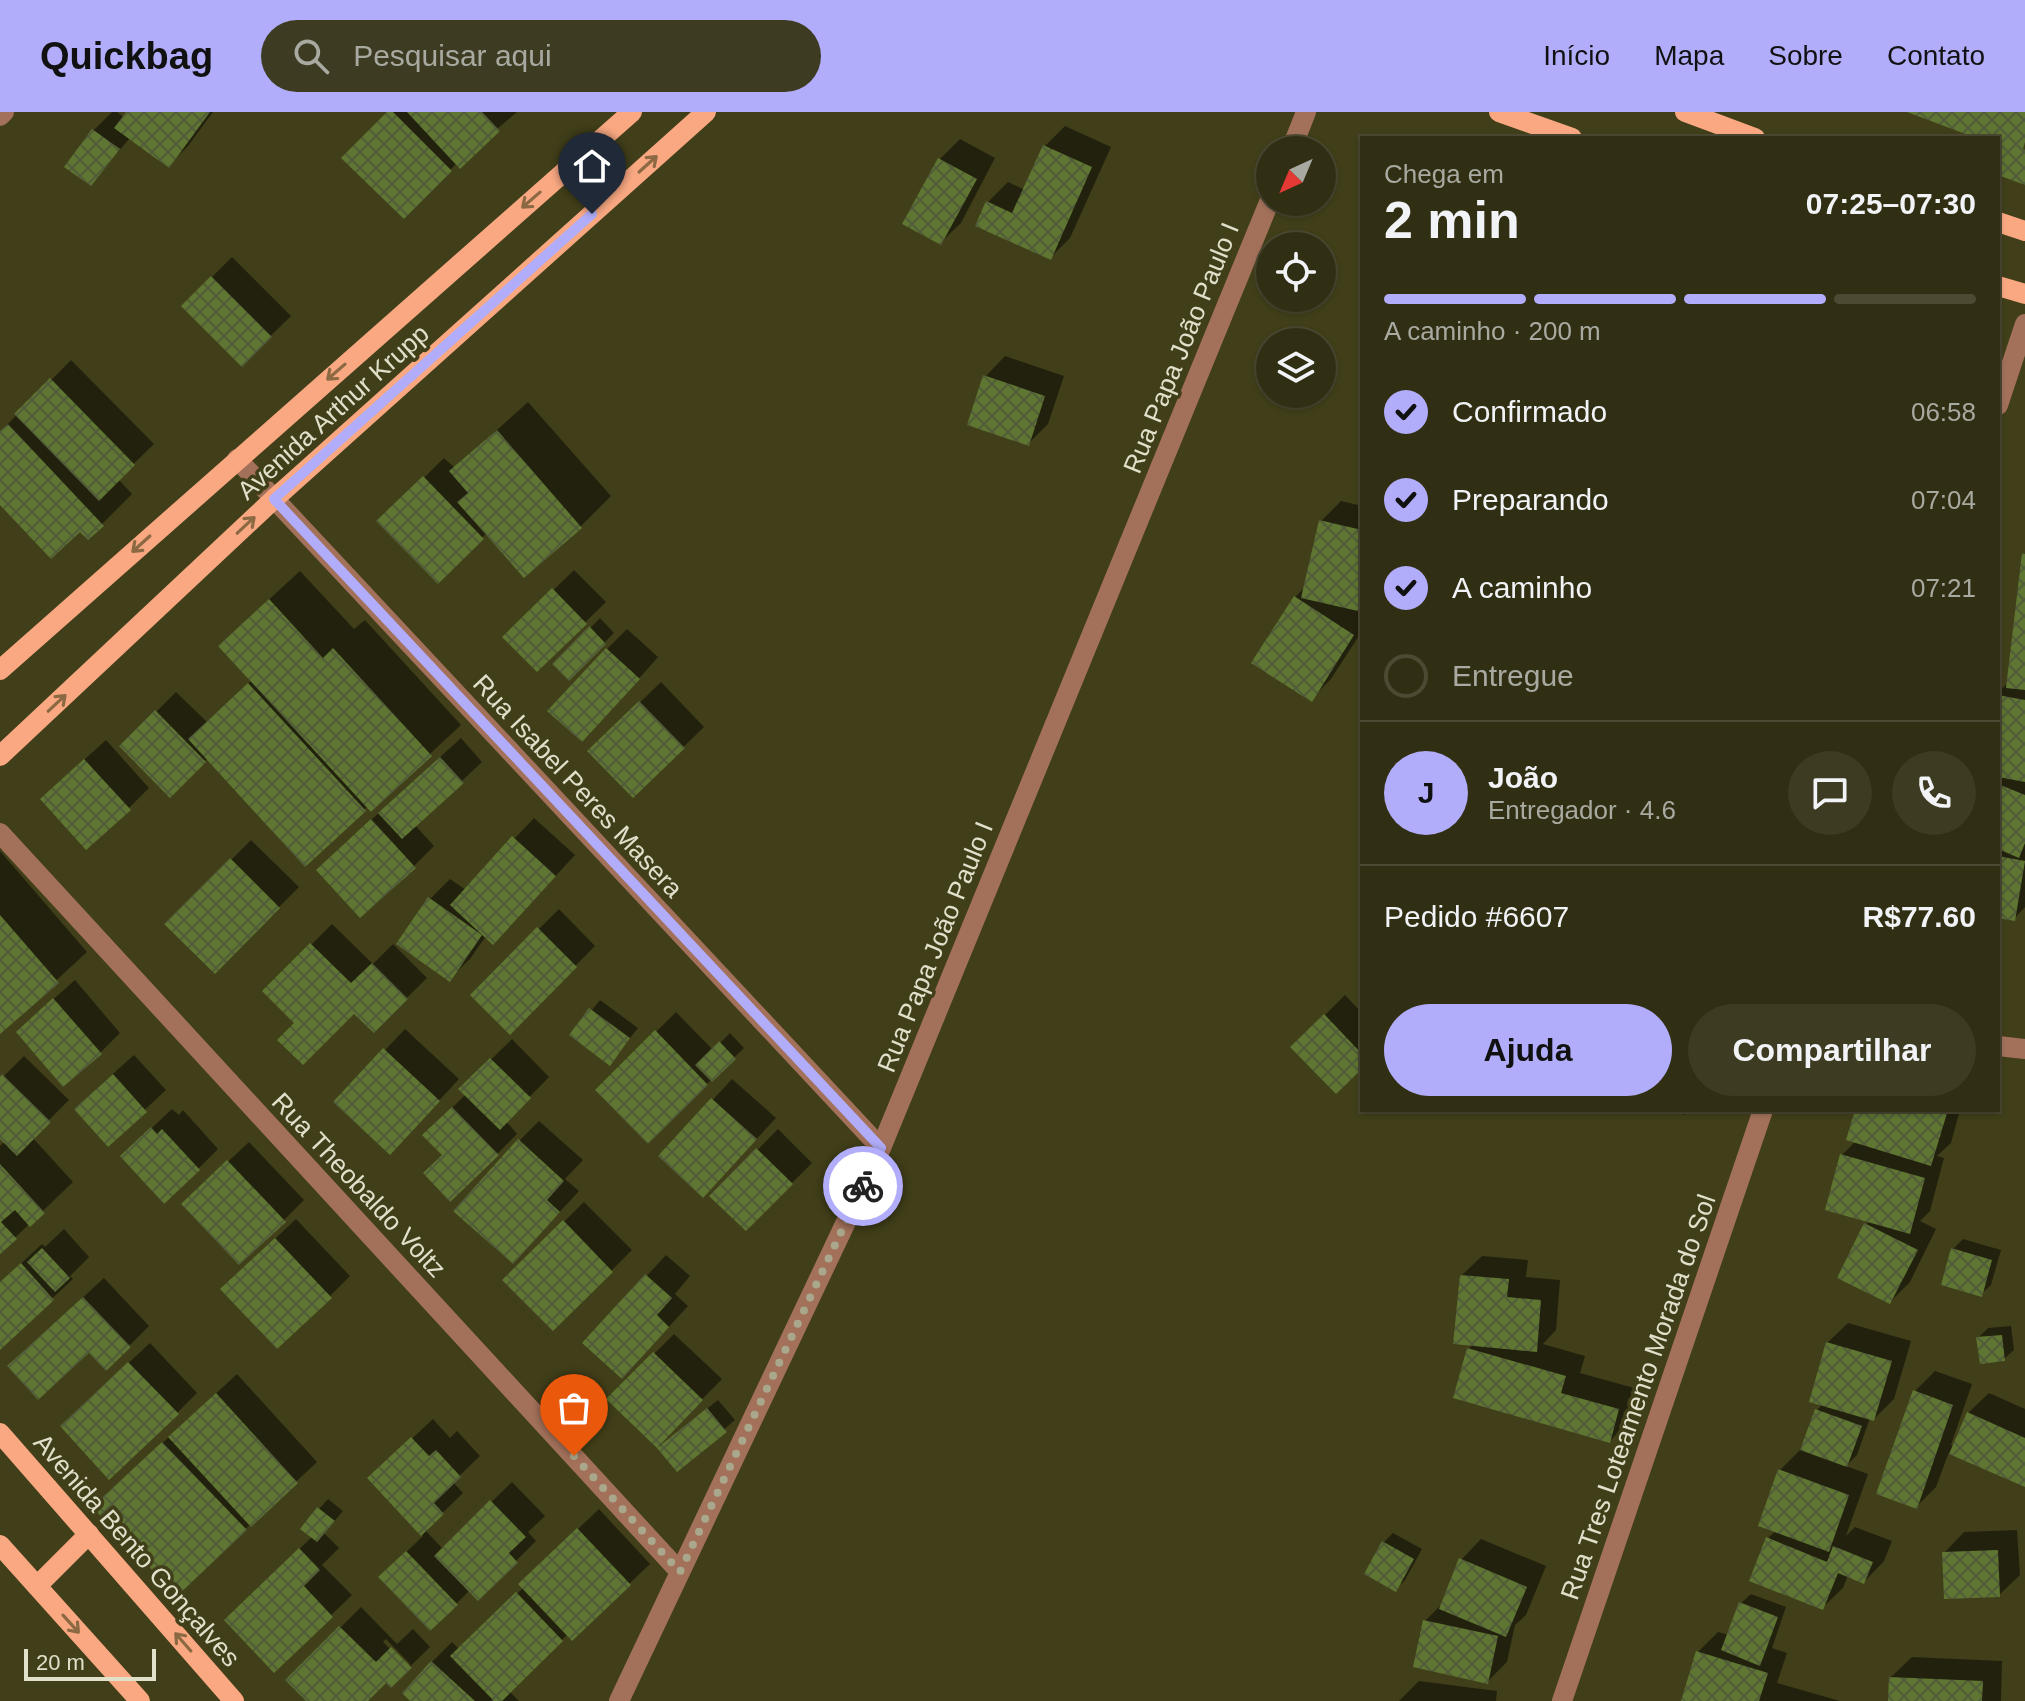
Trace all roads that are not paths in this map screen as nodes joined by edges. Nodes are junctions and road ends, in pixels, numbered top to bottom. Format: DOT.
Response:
graph roads {
  1 [pos="4,112"];
  2 [pos="632,112"];
  3 [pos="706,112"];
  4 [pos="1306,112"];
  5 [pos="1499,112"];
  6 [pos="1685,112"];
  7 [pos="0,116"];
  8 [pos="1297,136"];
  9 [pos="1566,136"];
  10 [pos="1750,136"];
  11 [pos="1263,216"];
  12 [pos="2000,223"];
  13 [pos="2025,231"];
  14 [pos="2000,287"];
  15 [pos="2025,294"];
  16 [pos="2025,324"];
  17 [pos="2000,399"];
  18 [pos="237,459"];
  19 [pos="274,499"];
  20 [pos="0,670"];
  21 [pos="0,756"];
  22 [pos="0,833"];
  23 [pos="2000,1046"];
  24 [pos="2025,1049"];
  25 [pos="1762,1112"];
  26 [pos="881,1148"];
  27 [pos="0,1433"];
  28 [pos="89,1534"];
  29 [pos="0,1545"];
  30 [pos="680,1572"];
  31 [pos="37,1586"];
  32 [pos="140,1701"];
  33 [pos="234,1701"];
  34 [pos="619,1701"];
  35 [pos="1562,1701"];
  1 -- 7 [label="street"];
  2 -- 18 [label="main road, Avenida Arthur Krupp, one-way"];
  19 -- 3 [label="main road, Avenida Arthur Krupp, one-way"];
  4 -- 8 [label="street"];
  5 -- 9 [label="main road"];
  6 -- 10 [label="main road"];
  11 -- 26 [label="street, Rua Papa João Paulo I"];
  12 -- 13 [label="main road"];
  14 -- 15 [label="main road"];
  16 -- 17 [label="street"];
  18 -- 19 [label="street, Rua Isabel Peres Masera"];
  18 -- 20 [label="main road, Avenida Arthur Krupp, one-way"];
  21 -- 19 [label="main road, Avenida Arthur Krupp, one-way"];
  19 -- 26 [label="street, Rua Isabel Peres Masera"];
  22 -- 30 [label="street, Rua Theobaldo Voltz"];
  23 -- 24 [label="street"];
  25 -- 35 [label="street, Rua Tres Loteamento Morada do Sol"];
  26 -- 30 [label="street, Rua Papa João Paulo I"];
  27 -- 28 [label="main road, Avenida Bento Gonçalves"];
  28 -- 31 [label="main road"];
  33 -- 28 [label="main road, Avenida Bento Gonçalves, one-way"];
  29 -- 31 [label="main road"];
  30 -- 34 [label="street, Rua Papa João Paulo I"];
  31 -- 32 [label="main road, one-way"];
}
